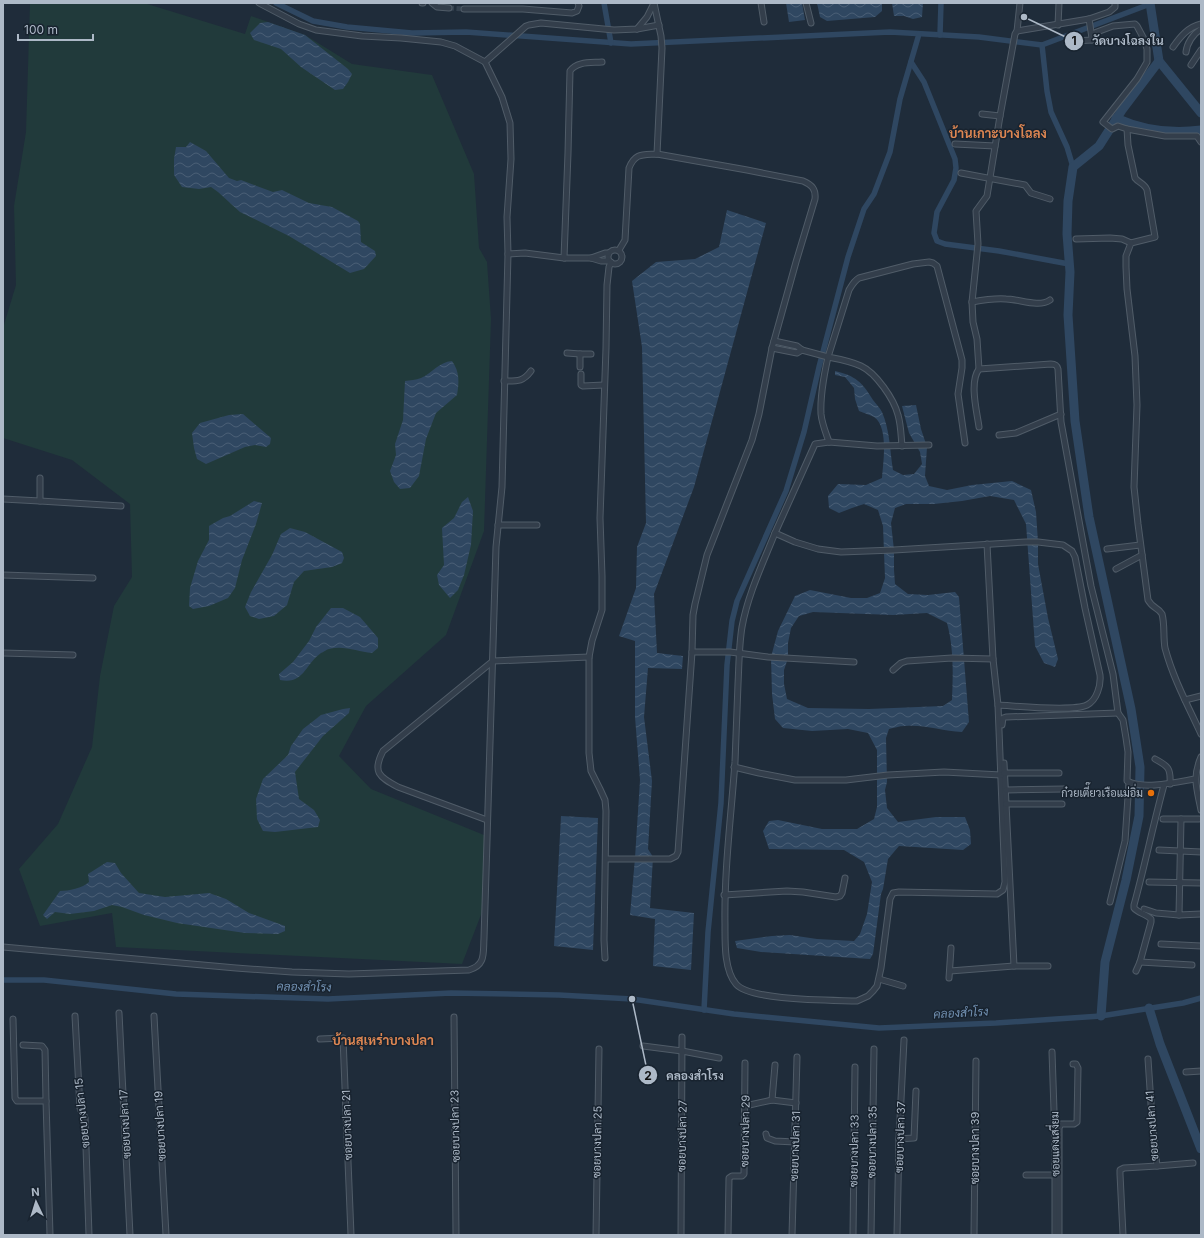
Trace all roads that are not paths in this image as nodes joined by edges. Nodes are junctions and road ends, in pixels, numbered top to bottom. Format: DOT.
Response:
graph roads {
  1 [pos="259,3"];
  2 [pos="432,3"];
  3 [pos="578,3"];
  4 [pos="654,3"];
  5 [pos="762,3"];
  6 [pos="806,3"];
  7 [pos="1020,3"];
  8 [pos="1058,3"];
  9 [pos="1116,3"];
  10 [pos="448,8"];
  11 [pos="464,9"];
  12 [pos="1089,18"];
  13 [pos="764,22"];
  14 [pos="811,23"];
  15 [pos="1201,24"];
  16 [pos="659,25"];
  17 [pos="1058,25"];
  18 [pos="637,29"];
  19 [pos="1201,29"];
  20 [pos="1016,33"];
  21 [pos="1092,39"];
  22 [pos="1076,41"];
  23 [pos="1173,47"];
  24 [pos="1201,50"];
  25 [pos="1186,52"];
  26 [pos="485,62"];
  27 [pos="602,62"];
  28 [pos="1191,65"];
  29 [pos="982,114"];
  30 [pos="1000,116"];
  31 [pos="1127,129"];
  32 [pos="1201,142"];
  33 [pos="954,144"];
  34 [pos="995,146"];
  35 [pos="657,154"];
  36 [pos="961,173"];
  37 [pos="990,179"];
  38 [pos="1050,199"];
  39 [pos="1076,239"];
  40 [pos="1131,243"];
  41 [pos="619,250"];
  42 [pos="508,254"];
  43 [pos="608,254"];
  44 [pos="564,258"];
  45 [pos="591,258"];
  46 [pos="610,262"];
  47 [pos="1050,300"];
  48 [pos="972,302"];
  49 [pos="774,341"];
  50 [pos="772,348"];
  51 [pos="802,350"];
  52 [pos="567,353"];
  53 [pos="580,354"];
  54 [pos="591,354"];
  55 [pos="825,357"];
  56 [pos="580,367"];
  57 [pos="979,369"];
  58 [pos="531,371"];
  59 [pos="580,374"];
  60 [pos="504,381"];
  61 [pos="604,385"];
  62 [pos="1061,414"];
  63 [pos="979,427"];
  64 [pos="999,435"];
  65 [pos="829,442"];
  66 [pos="965,443"];
  67 [pos="929,445"];
  68 [pos="902,446"];
  69 [pos="40,478"];
  70 [pos="3,499"];
  71 [pos="40,501"];
  72 [pos="121,506"];
  73 [pos="498,525"];
  74 [pos="537,525"];
  75 [pos="775,533"];
  76 [pos="987,544"];
  77 [pos="1140,545"];
  78 [pos="1107,548"];
  79 [pos="1142,555"];
  80 [pos="1116,569"];
  81 [pos="3,575"];
  82 [pos="93,578"];
  83 [pos="692,652"];
  84 [pos="3,653"];
  85 [pos="740,654"];
  86 [pos="73,655"];
  87 [pos="589,657"];
  88 [pos="994,659"];
  89 [pos="493,661"];
  90 [pos="854,662"];
  91 [pos="893,670"];
  92 [pos="1201,696"];
  93 [pos="1185,700"];
  94 [pos="998,704"];
  95 [pos="1118,713"];
  96 [pos="1201,734"];
  97 [pos="1201,757"];
  98 [pos="1155,759"];
  99 [pos="734,767"];
  100 [pos="1059,773"];
  101 [pos="1003,774"];
  102 [pos="1195,779"];
  103 [pos="1132,783"];
  104 [pos="1167,784"];
  105 [pos="1064,789"];
  106 [pos="1006,790"];
  107 [pos="1006,804"];
  108 [pos="1062,804"];
  109 [pos="1201,810"];
  110 [pos="1163,819"];
  111 [pos="1181,819"];
  112 [pos="1199,819"];
  113 [pos="487,820"];
  114 [pos="1159,850"];
  115 [pos="1181,851"];
  116 [pos="1200,852"];
  117 [pos="606,859"];
  118 [pos="845,878"];
  119 [pos="1149,882"];
  120 [pos="1180,883"];
  121 [pos="1201,883"];
  122 [pos="724,895"];
  123 [pos="1110,902"];
  124 [pos="1144,909"];
  125 [pos="1201,914"];
  126 [pos="1179,915"];
  127 [pos="1161,944"];
  128 [pos="1201,946"];
  129 [pos="3,947"];
  130 [pos="951,948"];
  131 [pos="605,958"];
  132 [pos="1140,962"];
  133 [pos="1192,965"];
  134 [pos="1014,966"];
  135 [pos="1048,966"];
  136 [pos="950,971"];
  137 [pos="1136,971"];
  138 [pos="949,978"];
  139 [pos="879,979"];
  140 [pos="903,986"];
  141 [pos="119,1012"];
  142 [pos="76,1016"];
  143 [pos="154,1016"];
  144 [pos="454,1017"];
  145 [pos="13,1019"];
  146 [pos="682,1037"];
  147 [pos="320,1039"];
  148 [pos="904,1040"];
  149 [pos="23,1046"];
  150 [pos="643,1046"];
  151 [pos="599,1049"];
  152 [pos="874,1049"];
  153 [pos="682,1051"];
  154 [pos="1052,1052"];
  155 [pos="797,1057"];
  156 [pos="719,1058"];
  157 [pos="1148,1059"];
  158 [pos="976,1061"];
  159 [pos="745,1063"];
  160 [pos="1073,1064"];
  161 [pos="775,1065"];
  162 [pos="855,1068"];
  163 [pos="1201,1071"];
  164 [pos="1186,1072"];
  165 [pos="916,1090"];
  166 [pos="772,1100"];
  167 [pos="46,1102"];
  168 [pos="796,1103"];
  169 [pos="745,1106"];
  170 [pos="766,1134"];
  171 [pos="899,1139"];
  172 [pos="795,1142"];
  173 [pos="1193,1163"];
  174 [pos="1157,1166"];
  175 [pos="1026,1175"];
  176 [pos="1055,1175"];
  177 [pos="50,1235"];
  178 [pos="88,1235"];
  179 [pos="130,1235"];
  180 [pos="166,1235"];
  181 [pos="351,1235"];
  182 [pos="456,1235"];
  183 [pos="596,1235"];
  184 [pos="681,1235"];
  185 [pos="728,1235"];
  186 [pos="792,1235"];
  187 [pos="853,1235"];
  188 [pos="871,1235"];
  189 [pos="897,1235"];
  190 [pos="974,1235"];
  191 [pos="1055,1235"];
  192 [pos="1059,1235"];
  193 [pos="1123,1235"];
  1 -- 26 [label="street"];
  2 -- 10 [label="street"];
  3 -- 11 [label="street"];
  4 -- 16 [label="street"];
  4 -- 18 [label="street"];
  5 -- 13 [label="street"];
  6 -- 14 [label="street"];
  7 -- 20 [label="street"];
  8 -- 17 [label="street"];
  9 -- 12 [label="street"];
  12 -- 17 [label="street"];
  12 -- 21 [label="street"];
  15 -- 23 [label="street"];
  16 -- 18 [label="street"];
  16 -- 35 [label="street"];
  17 -- 20 [label="street"];
  18 -- 26 [label="street"];
  19 -- 25 [label="street"];
  20 -- 30 [label="street"];
  21 -- 22 [label="street"];
  21 -- 31 [label="street"];
  24 -- 28 [label="street"];
  26 -- 42 [label="street"];
  27 -- 44 [label="street"];
  29 -- 30 [label="street"];
  30 -- 34 [label="street"];
  31 -- 32 [label="street"];
  31 -- 40 [label="street"];
  33 -- 34 [label="street"];
  34 -- 37 [label="street"];
  35 -- 41 [label="street"];
  35 -- 49 [label="street"];
  36 -- 37 [label="street"];
  37 -- 38 [label="street"];
  37 -- 48 [label="street"];
  39 -- 40 [label="street"];
  40 -- 77 [label="street"];
  41 -- 43 [label="street"];
  41 -- 46 [label="street"];
  42 -- 44 [label="street"];
  42 -- 60 [label="street"];
  43 -- 45 [label="street"];
  43 -- 46 [label="street"];
  44 -- 45 [label="street"];
  45 -- 46 [label="street"];
  46 -- 61 [label="street"];
  47 -- 48 [label="street"];
  48 -- 57 [label="street"];
  49 -- 50 [label="street"];
  49 -- 51 [label="street"];
  50 -- 51 [label="street"];
  50 -- 83 [label="street"];
  51 -- 55 [label="street"];
  52 -- 53 [label="street"];
  53 -- 54 [label="street"];
  53 -- 56 [label="street"];
  55 -- 65 [label="street"];
  55 -- 66 [label="street"];
  55 -- 68 [label="street"];
  57 -- 62 [label="street"];
  57 -- 63 [label="street"];
  58 -- 60 [label="street"];
  59 -- 61 [label="street"];
  60 -- 73 [label="street"];
  61 -- 87 [label="street"];
  62 -- 64 [label="street"];
  62 -- 95 [label="street"];
  65 -- 68 [label="street"];
  65 -- 75 [label="street"];
  67 -- 68 [label="street"];
  69 -- 71 [label="street"];
  70 -- 71 [label="street"];
  71 -- 72 [label="street"];
  73 -- 74 [label="street"];
  73 -- 89 [label="street"];
  75 -- 76 [label="street"];
  75 -- 85 [label="street"];
  76 -- 88 [label="street"];
  76 -- 94 [label="street"];
  77 -- 78 [label="street"];
  77 -- 79 [label="street"];
  79 -- 80 [label="street"];
  79 -- 93 [label="street"];
  81 -- 82 [label="street"];
  83 -- 85 [label="street"];
  83 -- 117 [label="street"];
  84 -- 86 [label="street"];
  85 -- 90 [label="street"];
  85 -- 99 [label="street"];
  87 -- 89 [label="street"];
  87 -- 117 [label="street"];
  88 -- 91 [label="street"];
  88 -- 94 [label="street"];
  89 -- 113 [label="street"];
  89 -- 113 [label="street"];
  92 -- 93 [label="street"];
  93 -- 96 [label="street"];
  94 -- 101 [label="street"];
  95 -- 101 [label="street"];
  95 -- 103 [label="street"];
  97 -- 102 [label="street"];
  98 -- 104 [label="street"];
  99 -- 101 [label="street"];
  99 -- 122 [label="street"];
  100 -- 101 [label="street"];
  101 -- 106 [label="street"];
  101 -- 139 [label="street"];
  102 -- 104 [label="street"];
  102 -- 109 [label="street"];
  103 -- 104 [label="street"];
  103 -- 123 [label="street"];
  104 -- 132 [label="street"];
  105 -- 106 [label="street"];
  106 -- 107 [label="street"];
  107 -- 108 [label="street"];
  107 -- 134 [label="street"];
  110 -- 111 [label="street"];
  111 -- 112 [label="street"];
  111 -- 115 [label="street"];
  113 -- 129 [label="street"];
  114 -- 115 [label="street"];
  115 -- 116 [label="street"];
  115 -- 120 [label="street"];
  117 -- 131 [label="street"];
  118 -- 122 [label="street"];
  119 -- 120 [label="street"];
  120 -- 121 [label="street"];
  120 -- 126 [label="street"];
  122 -- 139 [label="street"];
  124 -- 126 [label="street"];
  125 -- 126 [label="street"];
  127 -- 128 [label="street"];
  130 -- 136 [label="street"];
  132 -- 133 [label="street"];
  132 -- 137 [label="street"];
  134 -- 135 [label="street"];
  134 -- 136 [label="street"];
  136 -- 138 [label="street"];
  139 -- 140 [label="street"];
  141 -- 179 [label="street, ซอยบางปลา 17"];
  142 -- 178 [label="street, ซอยบางปลา 15"];
  143 -- 180 [label="street, ซอยบางปลา 19"];
  144 -- 182 [label="street, ซอยบางปลา 23"];
  145 -- 167 [label="street"];
  146 -- 153 [label="street, ซอยบางปลา 27"];
  147 -- 181 [label="street, ซอยบางปลา 21"];
  148 -- 171 [label="street, ซอยบางปลา 37"];
  149 -- 167 [label="street"];
  150 -- 153 [label="street"];
  151 -- 183 [label="street, ซอยบางปลา 25"];
  152 -- 188 [label="street, ซอยบางปลา 35"];
  153 -- 156 [label="street"];
  153 -- 184 [label="street, ซอยบางปลา 27"];
  154 -- 176 [label="street, ซอยแดงเสงี่ยม"];
  155 -- 168 [label="street, ซอยบางปลา 31"];
  157 -- 174 [label="street, ซอยบางปลา 41"];
  158 -- 190 [label="street, ซอยบางปลา 39"];
  159 -- 169 [label="street, ซอยบางปลา 29"];
  160 -- 192 [label="street"];
  161 -- 166 [label="street"];
  162 -- 187 [label="street, ซอยบางปลา 33"];
  163 -- 164 [label="street"];
  165 -- 171 [label="street"];
  166 -- 168 [label="street"];
  166 -- 169 [label="street"];
  167 -- 177 [label="street"];
  168 -- 172 [label="street, ซอยบางปลา 31"];
  169 -- 185 [label="street, ซอยบางปลา 29"];
  170 -- 172 [label="street"];
  171 -- 189 [label="street, ซอยบางปลา 37"];
  172 -- 186 [label="street, ซอยบางปลา 31"];
  173 -- 174 [label="street"];
  174 -- 193 [label="street, ซอยบางปลา 41"];
  175 -- 176 [label="street"];
  176 -- 191 [label="street, ซอยแดงเสงี่ยม"];
}
